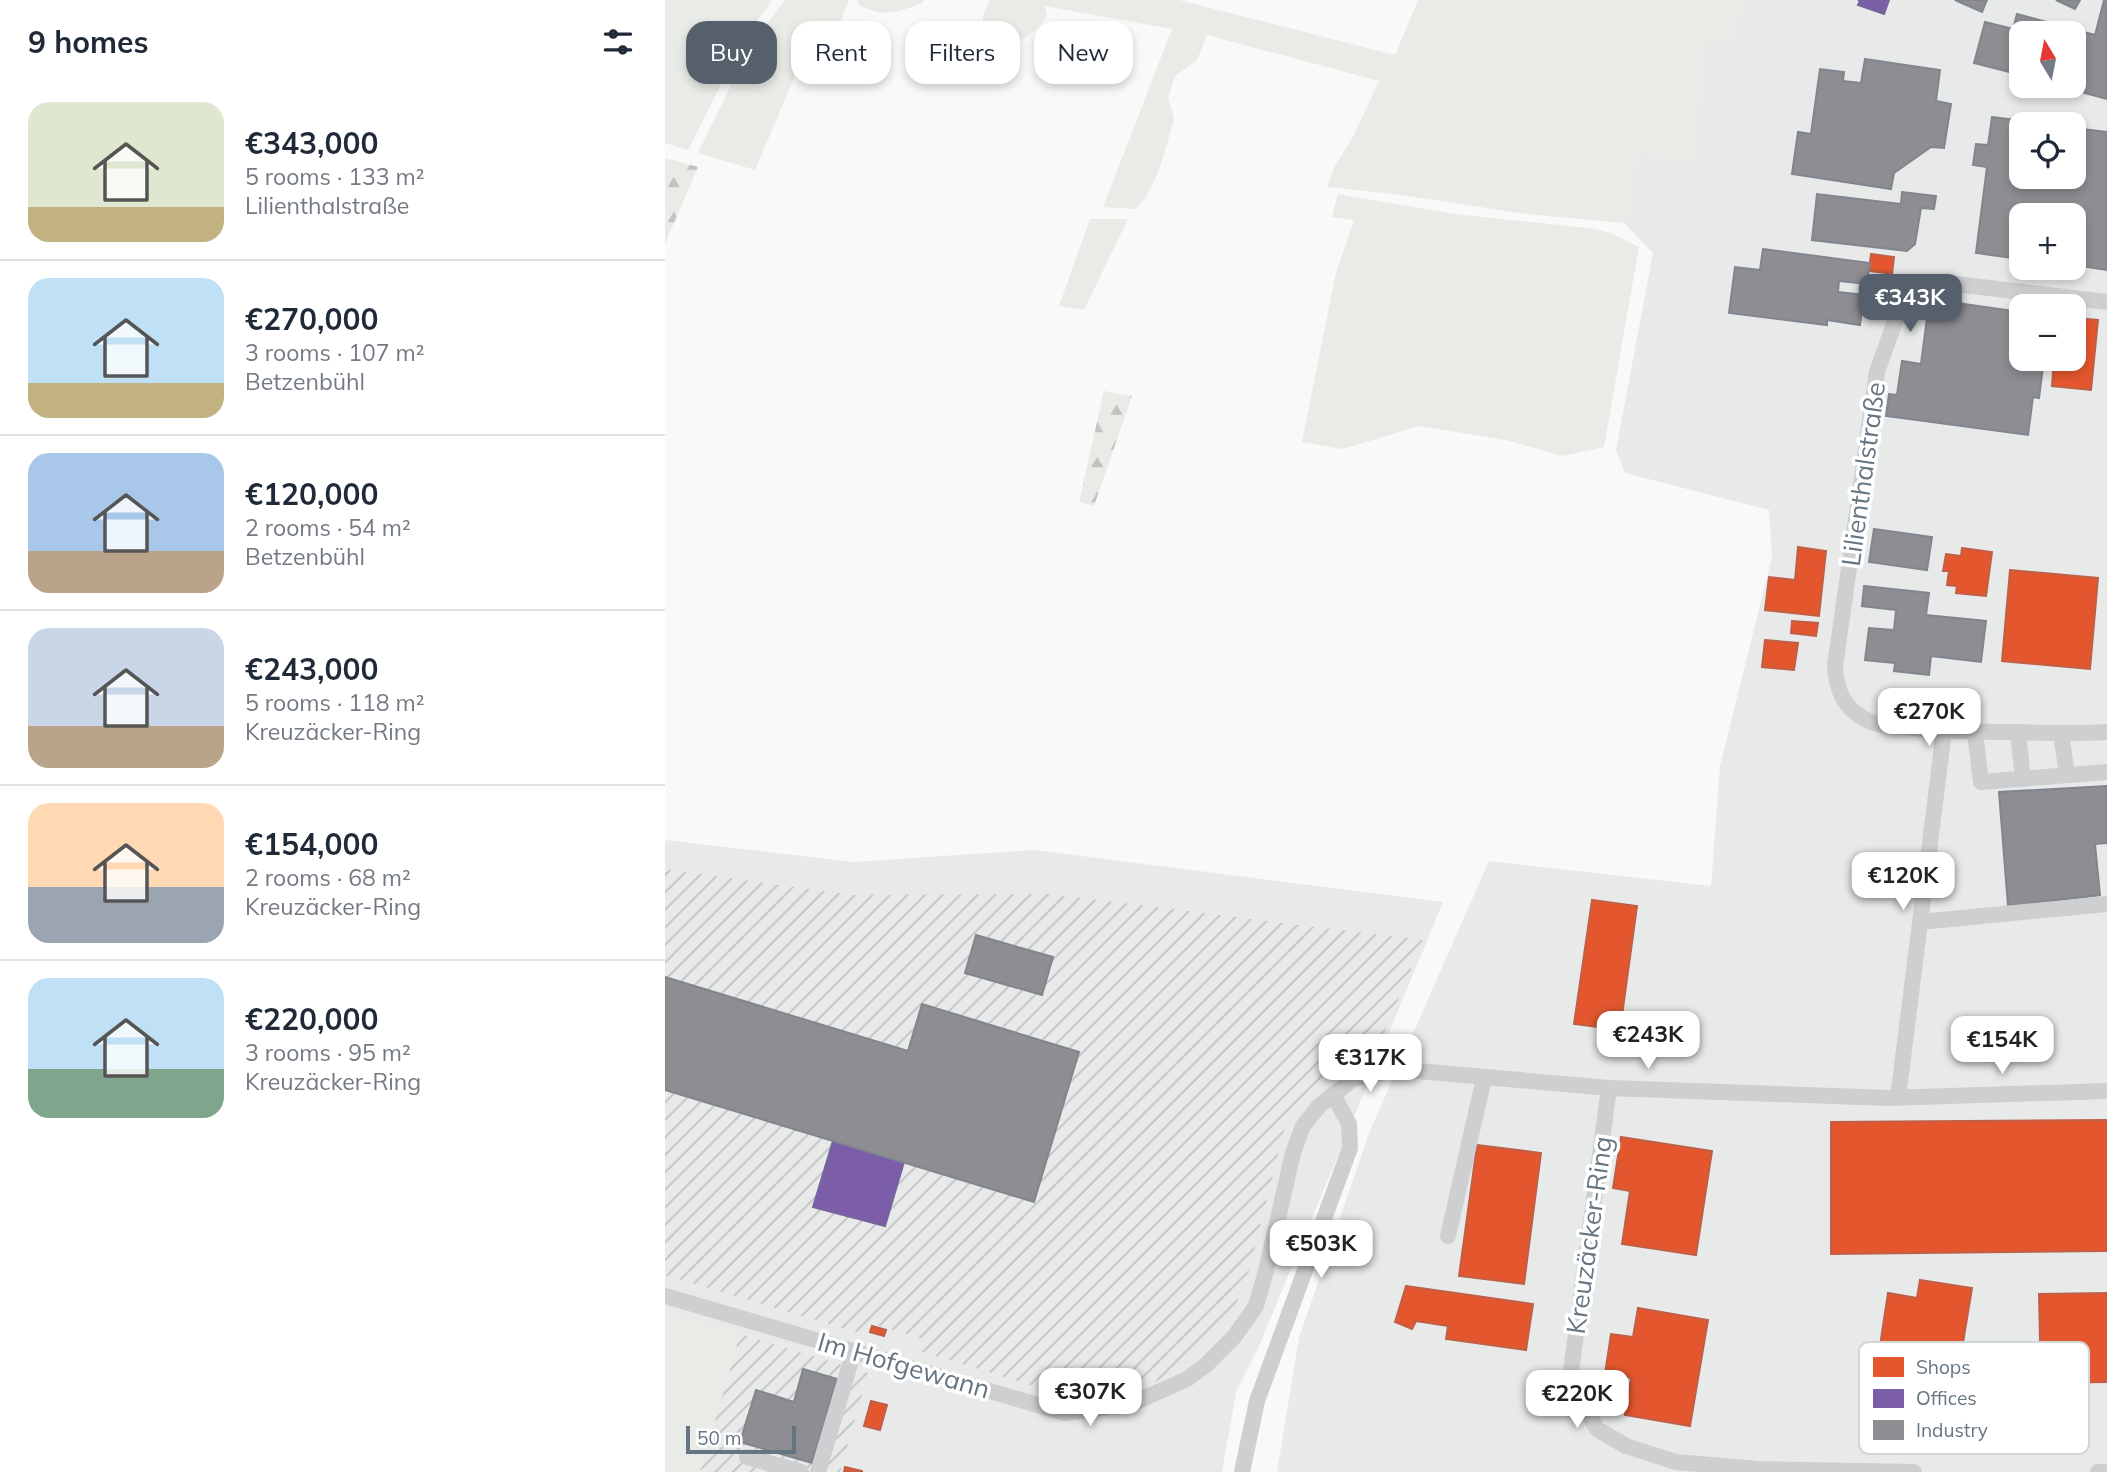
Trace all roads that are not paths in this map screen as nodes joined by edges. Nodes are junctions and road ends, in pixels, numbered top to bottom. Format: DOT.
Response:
graph roads {
  1 [pos="2107,302"];
  2 [pos="1944,731"];
  3 [pos="1975,732"];
  4 [pos="2107,732"];
  5 [pos="2018,733"];
  6 [pos="2061,733"];
  7 [pos="2107,772"];
  8 [pos="2067,775"];
  9 [pos="2023,779"];
  10 [pos="2107,904"];
  11 [pos="1920,922"];
  12 [pos="1484,1078"];
  13 [pos="1609,1088"];
  14 [pos="2107,1091"];
  15 [pos="1333,1094"];
  16 [pos="1898,1098"];
  17 [pos="1448,1236"];
  18 [pos="665,1296"];
  19 [pos="854,1351"];
  20 [pos="747,1457"];
  21 [pos="801,1472"];
  22 [pos="818,1472"];
  23 [pos="1242,1472"];
  24 [pos="1914,1472"];
  25 [pos="2098,1472"];
  26 [pos="2107,1472"];
  1 -- 2 [label="street, Lilienthalstraße"];
  2 -- 3 [label="street, Lilienthalstraße"];
  2 -- 11 [label="street"];
  3 -- 5 [label="street, Lilienthalstraße"];
  3 -- 9 [label="street"];
  4 -- 6 [label="street, Lilienthalstraße"];
  5 -- 6 [label="street, Lilienthalstraße"];
  5 -- 9 [label="street"];
  6 -- 8 [label="street"];
  7 -- 8 [label="street"];
  8 -- 9 [label="street"];
  10 -- 11 [label="street"];
  11 -- 16 [label="street"];
  12 -- 13 [label="street"];
  12 -- 15 [label="street, Im Hofgewann"];
  12 -- 17 [label="street"];
  13 -- 16 [label="street"];
  13 -- 24 [label="street, Kreuzäcker-Ring"];
  14 -- 16 [label="street"];
  15 -- 19 [label="street, Im Hofgewann"];
  15 -- 23 [label="street"];
  18 -- 19 [label="street, Im Hofgewann"];
  19 -- 22 [label="street"];
  20 -- 21 [label="street"];
  25 -- 26 [label="street"];
}
